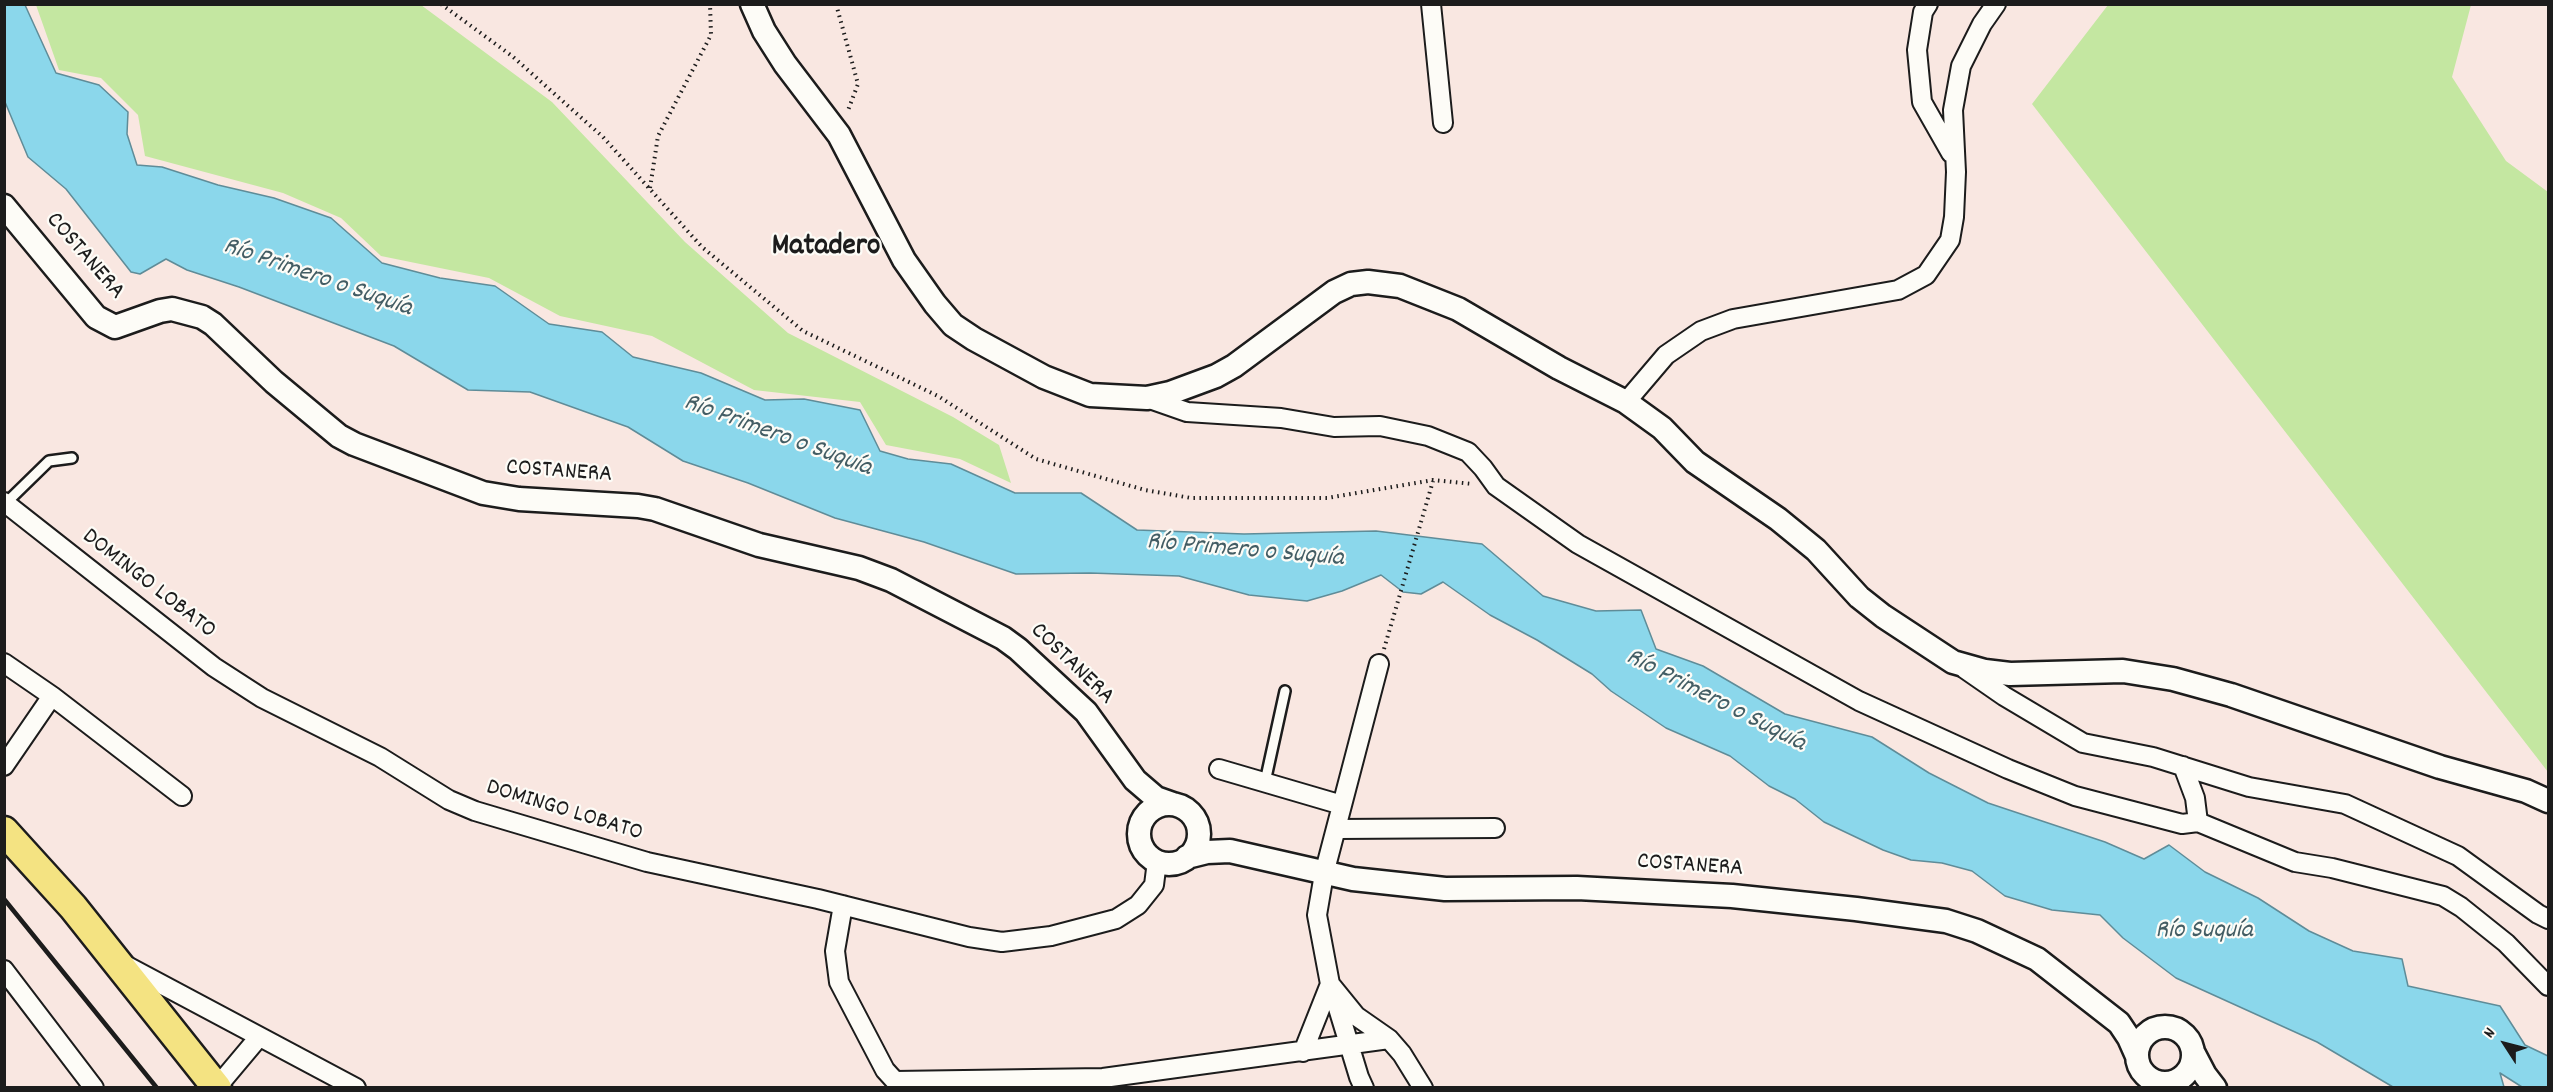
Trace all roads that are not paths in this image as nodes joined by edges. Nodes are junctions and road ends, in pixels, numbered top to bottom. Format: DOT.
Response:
graph roads {
  1 [pos="752,4"];
  2 [pos="1431,4"];
  3 [pos="1928,4"];
  4 [pos="1996,4"];
  5 [pos="1443,123"];
  6 [pos="1955,160"];
  7 [pos="4,206"];
  8 [pos="1148,398"];
  9 [pos="1626,402"];
  10 [pos="72,458"];
  11 [pos="5,503"];
  12 [pos="1953,662"];
  13 [pos="4,663"];
  14 [pos="1379,664"];
  15 [pos="1285,691"];
  16 [pos="52,696"];
  17 [pos="4,766"];
  18 [pos="2183,766"];
  19 [pos="1219,769"];
  20 [pos="1135,780"];
  21 [pos="1265,782"];
  22 [pos="182,796"];
  23 [pos="2548,801"];
  24 [pos="1173,804"];
  25 [pos="1342,805"];
  26 [pos="1142,822"];
  27 [pos="1196,822"];
  28 [pos="2198,822"];
  29 [pos="1495,828"];
  30 [pos="1338,829"];
  31 [pos="4,831"];
  32 [pos="1230,851"];
  33 [pos="1187,857"];
  34 [pos="1157,861"];
  35 [pos="1324,874"];
  36 [pos="843,906"];
  37 [pos="2548,919"];
  38 [pos="118,961"];
  39 [pos="4,970"];
  40 [pos="1330,984"];
  41 [pos="2548,986"];
  42 [pos="2120,1023"];
  43 [pos="2157,1028"];
  44 [pos="259,1037"];
  45 [pos="1389,1039"];
  46 [pos="1351,1046"];
  47 [pos="1303,1052"];
  48 [pos="2193,1052"];
  49 [pos="2137,1056"];
  50 [pos="2166,1083"];
  51 [pos="217,1087"];
  52 [pos="94,1088"];
  53 [pos="356,1088"];
  54 [pos="1364,1088"];
  55 [pos="1423,1088"];
  56 [pos="2206,1088"];
  57 [pos="2215,1088"];
  1 -- 8 [label="street"];
  2 -- 5 [label="street"];
  3 -- 6 [label="street"];
  4 -- 6 [label="street"];
  6 -- 9 [label="street"];
  7 -- 20 [label="street, COSTANERA"];
  8 -- 9 [label="street"];
  8 -- 28 [label="street"];
  9 -- 12 [label="street"];
  10 -- 11 [label="lane"];
  11 -- 36 [label="street, DOMINGO LOBATO"];
  12 -- 18 [label="street"];
  12 -- 23 [label="street"];
  13 -- 16 [label="street"];
  14 -- 25 [label="street"];
  15 -- 21 [label="lane"];
  16 -- 17 [label="street"];
  16 -- 22 [label="street"];
  18 -- 28 [label="street"];
  18 -- 37 [label="street"];
  19 -- 21 [label="street"];
  20 -- 24 [label="street, COSTANERA"];
  20 -- 26 [label="street, COSTANERA"];
  21 -- 25 [label="street"];
  24 -- 26 [label="street"];
  24 -- 27 [label="street, COSTANERA"];
  25 -- 30 [label="street"];
  26 -- 34 [label="street, COSTANERA"];
  27 -- 32 [label="street, COSTANERA"];
  27 -- 33 [label="street"];
  28 -- 41 [label="street"];
  29 -- 30 [label="street"];
  30 -- 35 [label="street"];
  31 -- 38 [label="main road"];
  32 -- 33 [label="street, COSTANERA"];
  32 -- 35 [label="street, COSTANERA"];
  33 -- 34 [label="street, COSTANERA"];
  34 -- 36 [label="street, DOMINGO LOBATO"];
  35 -- 40 [label="street"];
  35 -- 42 [label="street, COSTANERA"];
  36 -- 47 [label="street"];
  38 -- 44 [label="street"];
  38 -- 51 [label="main road"];
  39 -- 52 [label="street"];
  40 -- 45 [label="street"];
  40 -- 46 [label="street"];
  40 -- 47 [label="street"];
  42 -- 43 [label="street, COSTANERA"];
  42 -- 49 [label="street, COSTANERA"];
  43 -- 48 [label="street, COSTANERA"];
  43 -- 49 [label="street"];
  44 -- 51 [label="street"];
  44 -- 53 [label="street"];
  45 -- 46 [label="street"];
  45 -- 55 [label="street"];
  46 -- 47 [label="street"];
  46 -- 54 [label="street"];
  48 -- 50 [label="street"];
  48 -- 57 [label="street, COSTANERA"];
  49 -- 50 [label="street, COSTANERA"];
  50 -- 56 [label="street, COSTANERA"];
}
